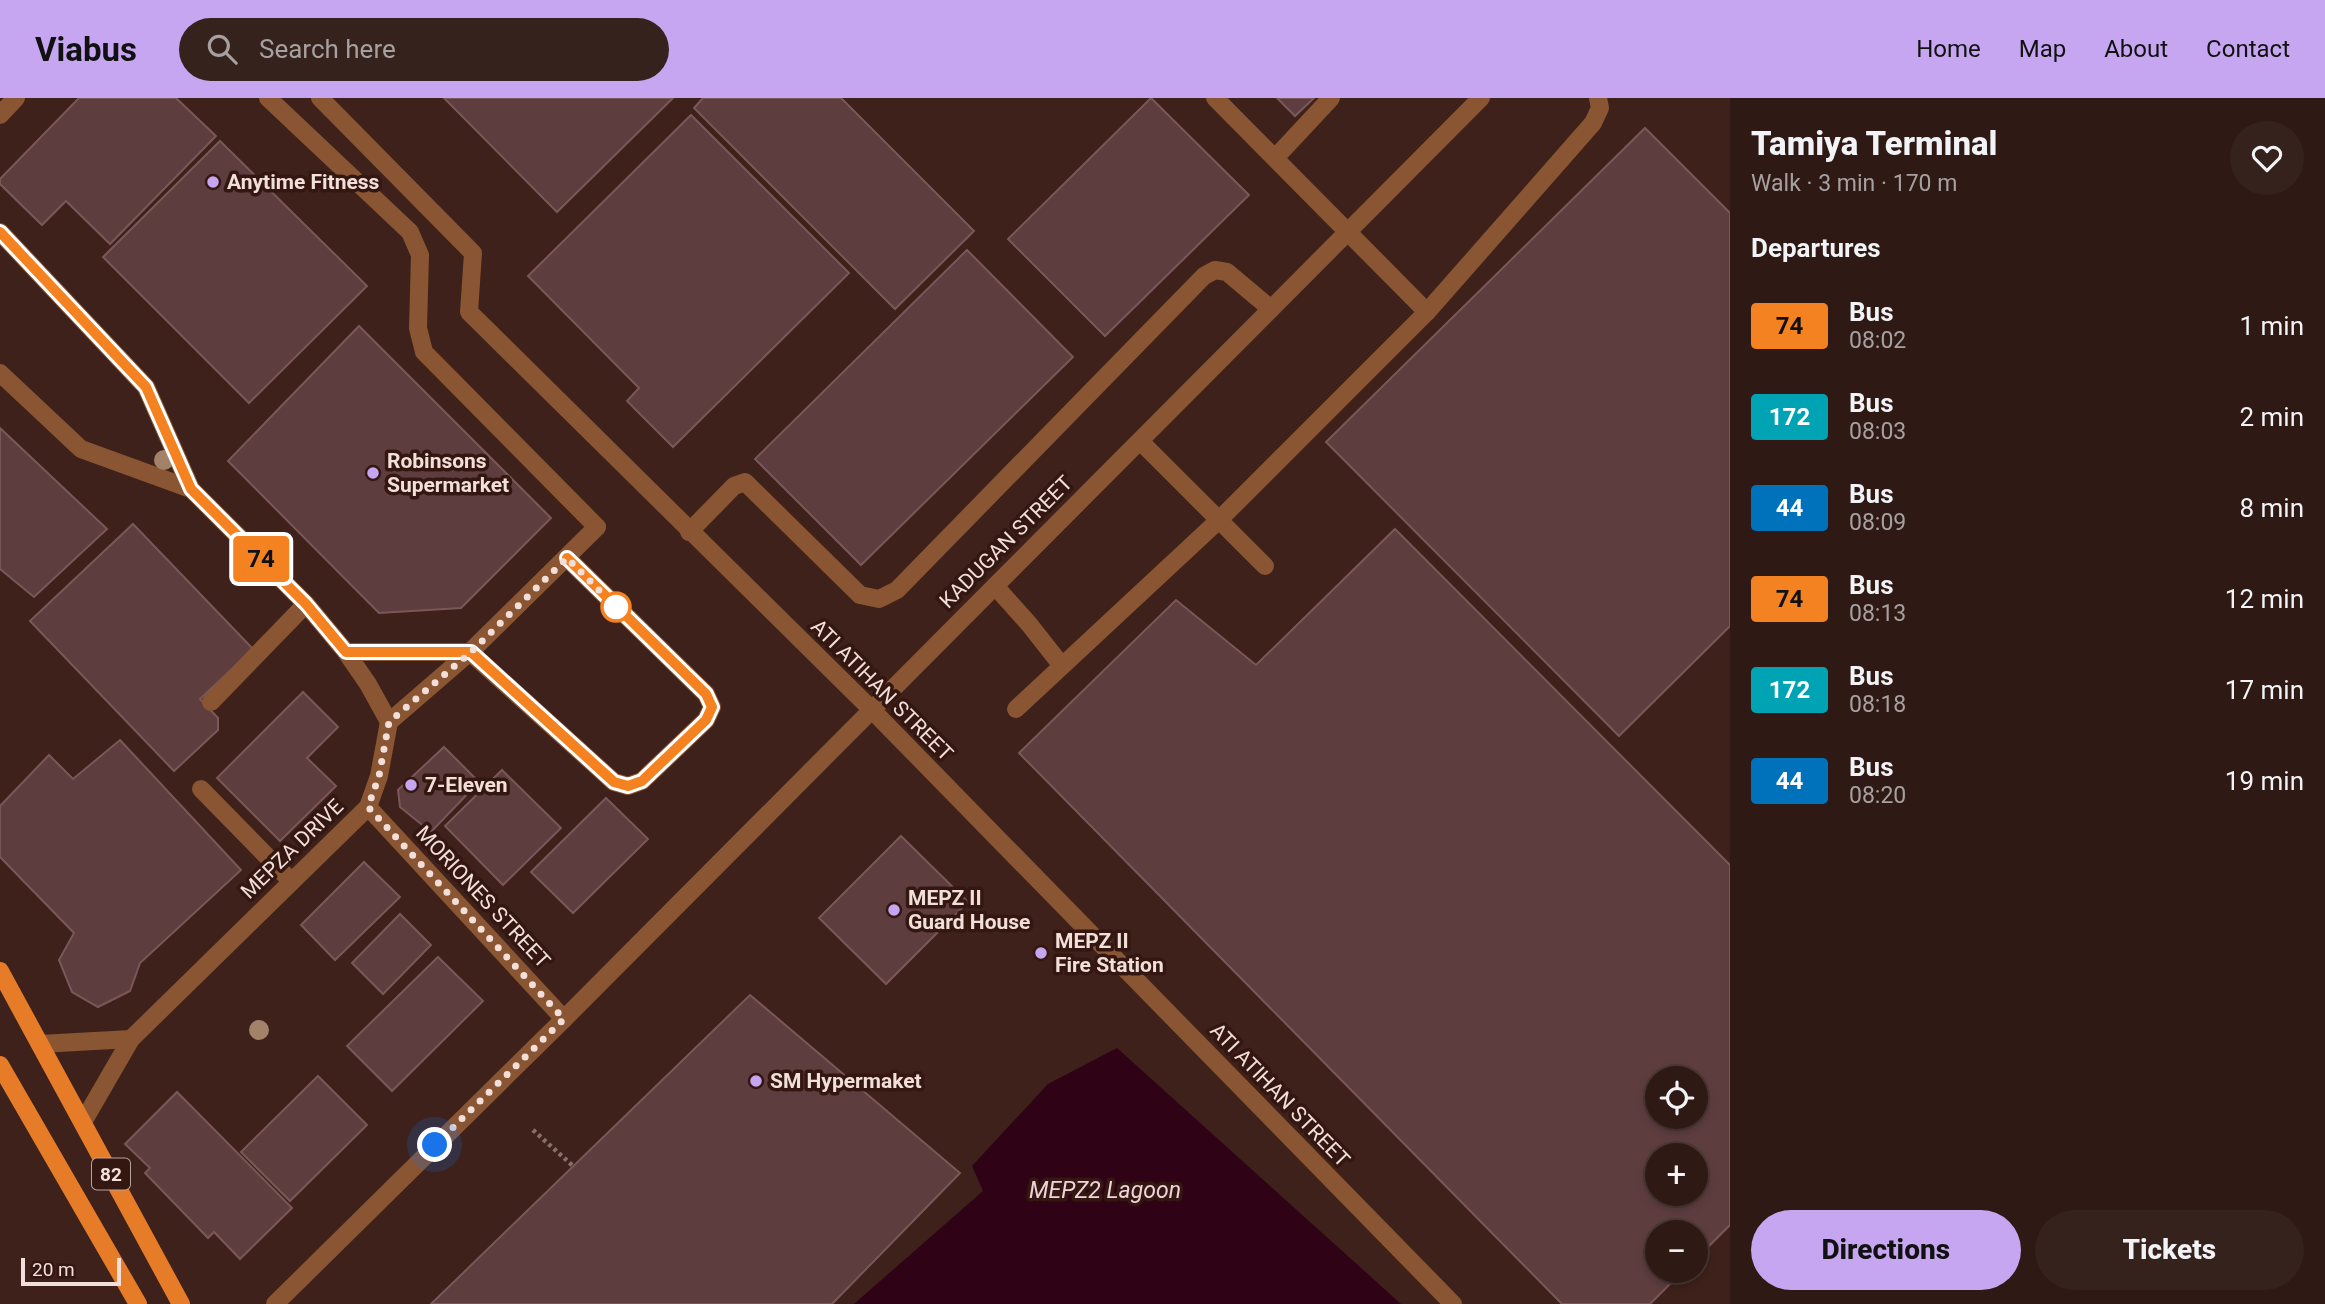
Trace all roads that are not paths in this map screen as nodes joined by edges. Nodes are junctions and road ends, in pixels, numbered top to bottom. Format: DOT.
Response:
graph roads {
  1 [pos="16,98"];
  2 [pos="268,98"];
  3 [pos="320,98"];
  4 [pos="1215,98"];
  5 [pos="1331,98"];
  6 [pos="1481,98"];
  7 [pos="1598,98"];
  8 [pos="0,114"];
  9 [pos="1275,158"];
  10 [pos="1349,231"];
  11 [pos="0,232"];
  12 [pos="1271,309"];
  13 [pos="1427,312"];
  14 [pos="0,373"];
  15 [pos="1140,440"];
  16 [pos="191,489"];
  17 [pos="1219,520"];
  18 [pos="689,531"];
  19 [pos="567,558"];
  20 [pos="1265,566"];
  21 [pos="995,586"];
  22 [pos="306,604"];
  23 [pos="346,652"];
  24 [pos="471,652"];
  25 [pos="1062,666"];
  26 [pos="211,702"];
  27 [pos="1016,709"];
  28 [pos="872,710"];
  29 [pos="389,722"];
  30 [pos="201,789"];
  31 [pos="368,807"];
  32 [pos="291,881"];
  33 [pos="0,971"];
  34 [pos="564,1019"];
  35 [pos="131,1039"];
  36 [pos="40,1044"];
  37 [pos="0,1065"];
  38 [pos="83,1122"];
  39 [pos="138,1304"];
  40 [pos="181,1304"];
  41 [pos="275,1304"];
  42 [pos="1452,1304"];
  1 -- 8 [label="street"];
  2 -- 19 [label="street"];
  3 -- 18 [label="street, ATI ATIHAN STREET"];
  4 -- 9 [label="street"];
  5 -- 9 [label="street"];
  6 -- 10 [label="street, KADUGAN STREET"];
  7 -- 13 [label="street"];
  9 -- 10 [label="street"];
  10 -- 12 [label="street, KADUGAN STREET"];
  10 -- 13 [label="street"];
  11 -- 16 [label="street"];
  12 -- 15 [label="street, KADUGAN STREET"];
  12 -- 18 [label="street"];
  13 -- 17 [label="street"];
  14 -- 16 [label="street"];
  15 -- 17 [label="street"];
  15 -- 21 [label="street, KADUGAN STREET"];
  16 -- 22 [label="street"];
  17 -- 20 [label="street"];
  17 -- 25 [label="street"];
  18 -- 28 [label="street, ATI ATIHAN STREET"];
  19 -- 24 [label="street"];
  19 -- 24 [label="street"];
  21 -- 25 [label="street"];
  21 -- 28 [label="street, KADUGAN STREET"];
  22 -- 23 [label="street"];
  22 -- 26 [label="street"];
  23 -- 24 [label="street"];
  23 -- 29 [label="street"];
  24 -- 29 [label="street"];
  25 -- 27 [label="street"];
  28 -- 34 [label="street, KADUGAN STREET"];
  28 -- 42 [label="street, ATI ATIHAN STREET"];
  29 -- 31 [label="street, MEPZA DRIVE"];
  30 -- 32 [label="street"];
  31 -- 32 [label="street, MEPZA DRIVE"];
  31 -- 34 [label="street, MORIONES STREET"];
  32 -- 35 [label="street, MEPZA DRIVE"];
  33 -- 36 [label="main road, 82"];
  34 -- 41 [label="street"];
  35 -- 36 [label="street"];
  35 -- 38 [label="street, MEPZA DRIVE"];
  36 -- 38 [label="main road, 82"];
  37 -- 39 [label="main road, 82"];
  38 -- 40 [label="main road, 82"];
}
